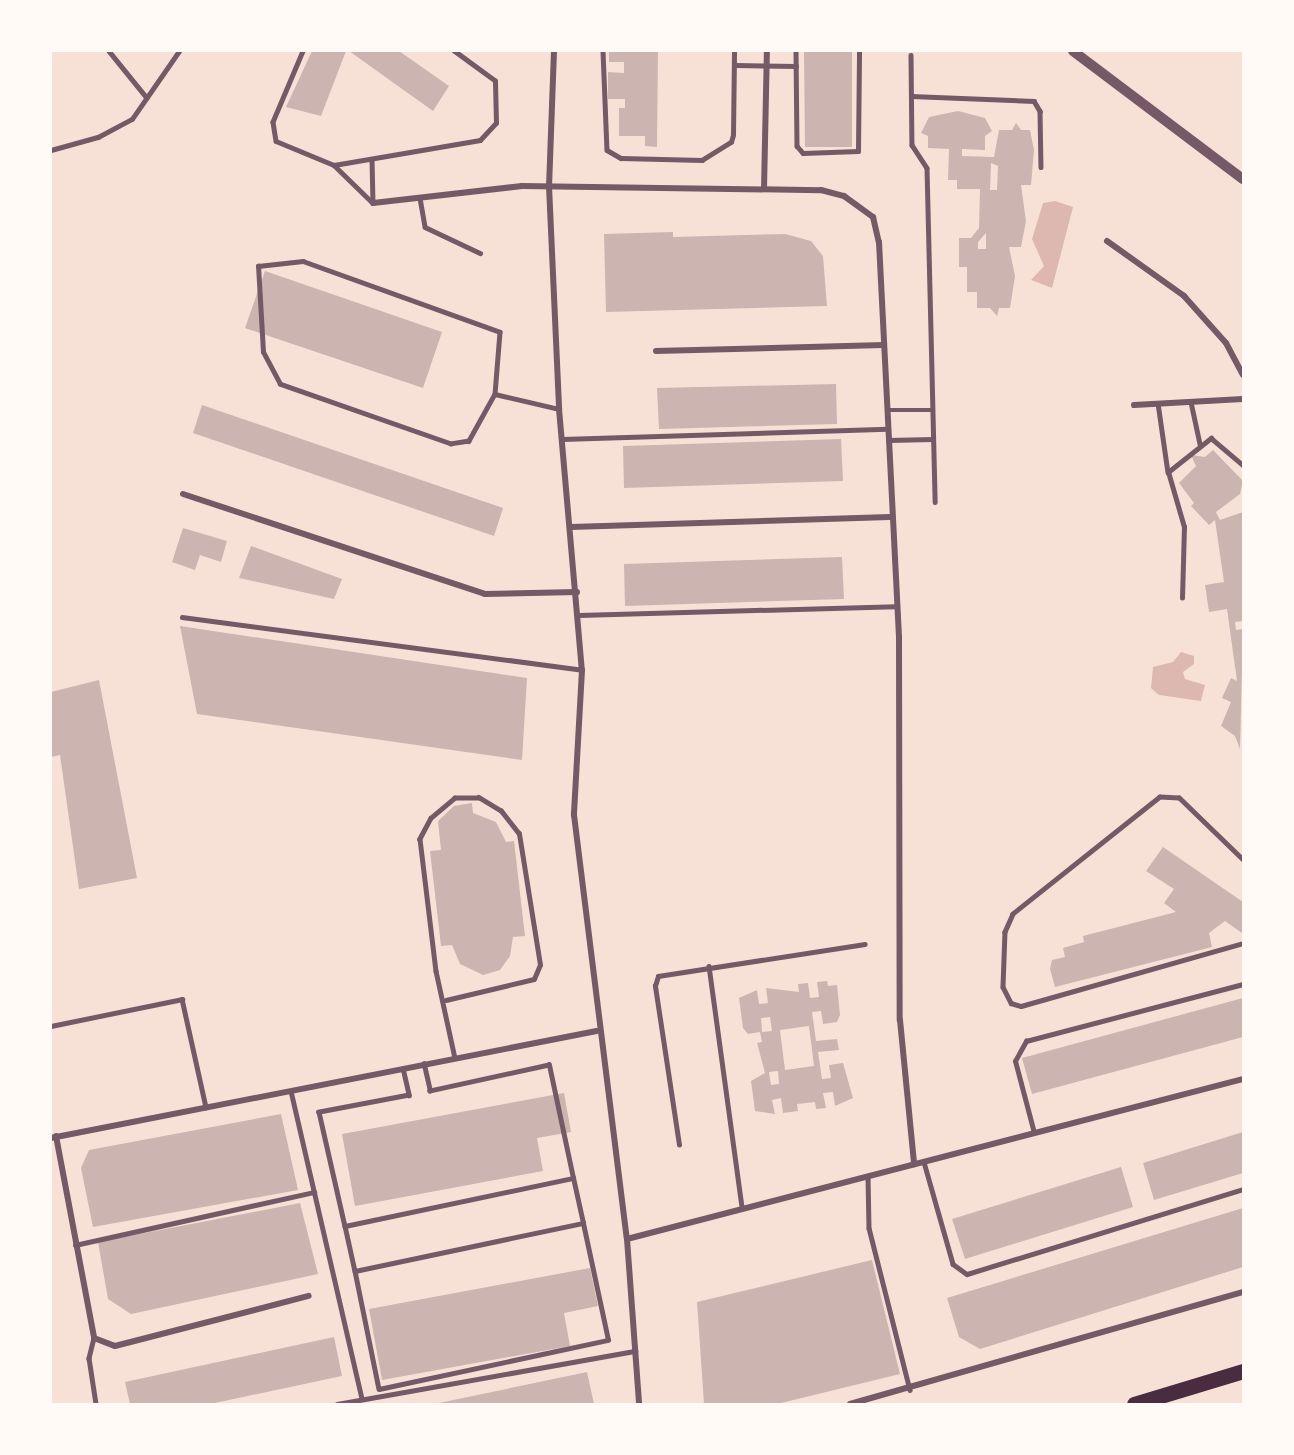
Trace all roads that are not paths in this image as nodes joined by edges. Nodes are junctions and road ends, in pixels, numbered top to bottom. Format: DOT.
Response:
graph roads {
  1 [pos="109,51"];
  2 [pos="179,51"];
  3 [pos="303,51"];
  4 [pos="454,51"];
  5 [pos="554,51"];
  6 [pos="603,51"];
  7 [pos="734,51"];
  8 [pos="767,51"];
  9 [pos="796,51"];
  10 [pos="859,51"];
  11 [pos="1073,51"];
  12 [pos="911,55"];
  13 [pos="734,65"];
  14 [pos="767,65"];
  15 [pos="796,66"];
  16 [pos="911,96"];
  17 [pos="147,98"];
  18 [pos="51,150"];
  19 [pos="372,159"];
  20 [pos="334,165"];
  21 [pos="1041,167"];
  22 [pos="1243,179"];
  23 [pos="549,186"];
  24 [pos="764,189"];
  25 [pos="420,198"];
  26 [pos="373,203"];
  27 [pos="1107,241"];
  28 [pos="480,253"];
  29 [pos="884,345"];
  30 [pos="656,351"];
  31 [pos="1243,375"];
  32 [pos="495,394"];
  33 [pos="1243,399"];
  34 [pos="1191,402"];
  35 [pos="1158,404"];
  36 [pos="1134,405"];
  37 [pos="560,410"];
  38 [pos="886,410"];
  39 [pos="933,410"];
  40 [pos="887,429"];
  41 [pos="562,439"];
  42 [pos="933,439"];
  43 [pos="888,440"];
  44 [pos="1200,444"];
  45 [pos="1243,465"];
  46 [pos="1168,472"];
  47 [pos="183,494"];
  48 [pos="935,502"];
  49 [pos="890,517"];
  50 [pos="571,527"];
  51 [pos="577,592"];
  52 [pos="1182,598"];
  53 [pos="895,606"];
  54 [pos="579,615"];
  55 [pos="182,617"];
  56 [pos="582,670"];
  57 [pos="1243,860"];
  58 [pos="1243,943"];
  59 [pos="866,944"];
  60 [pos="709,966"];
  61 [pos="1243,984"];
  62 [pos="446,1000"];
  63 [pos="51,1026"];
  64 [pos="597,1031"];
  65 [pos="455,1058"];
  66 [pos="424,1064"];
  67 [pos="403,1068"];
  68 [pos="1243,1079"];
  69 [pos="291,1091"];
  70 [pos="206,1107"];
  71 [pos="1034,1133"];
  72 [pos="53,1137"];
  73 [pos="679,1144"];
  74 [pos="924,1162"];
  75 [pos="914,1164"];
  76 [pos="868,1176"];
  77 [pos="573,1178"];
  78 [pos="1243,1189"];
  79 [pos="314,1192"];
  80 [pos="742,1208"];
  81 [pos="583,1223"];
  82 [pos="345,1226"];
  83 [pos="627,1239"];
  84 [pos="75,1245"];
  85 [pos="355,1271"];
  86 [pos="1243,1292"];
  87 [pos="309,1296"];
  88 [pos="94,1338"];
  89 [pos="635,1351"];
  90 [pos="1243,1371"];
  91 [pos="910,1390"];
  92 [pos="362,1399"];
  93 [pos="96,1404"];
  94 [pos="337,1404"];
  95 [pos="639,1404"];
  96 [pos="850,1404"];
  97 [pos="1134,1404"];
  1 -- 17 [label="lane"];
  2 -- 17 [label="lane"];
  3 -- 20 [label="lane"];
  4 -- 19 [label="lane"];
  5 -- 23 [label="street"];
  6 -- 13 [label="lane"];
  7 -- 13 [label="lane"];
  8 -- 14 [label="street"];
  9 -- 15 [label="lane"];
  10 -- 15 [label="lane"];
  11 -- 22 [label="street"];
  12 -- 16 [label="lane"];
  13 -- 14 [label="lane"];
  14 -- 15 [label="lane"];
  14 -- 24 [label="street"];
  16 -- 21 [label="lane"];
  16 -- 39 [label="lane"];
  17 -- 18 [label="lane"];
  19 -- 20 [label="lane"];
  19 -- 26 [label="lane"];
  20 -- 26 [label="lane"];
  23 -- 24 [label="street"];
  23 -- 25 [label="street"];
  23 -- 37 [label="street"];
  24 -- 29 [label="street"];
  25 -- 26 [label="street"];
  25 -- 28 [label="lane"];
  27 -- 31 [label="street"];
  29 -- 30 [label="street"];
  29 -- 38 [label="street"];
  32 -- 32 [label="lane"];
  32 -- 37 [label="lane"];
  33 -- 34 [label="street"];
  34 -- 35 [label="street"];
  34 -- 44 [label="lane"];
  35 -- 36 [label="street"];
  35 -- 46 [label="lane"];
  37 -- 41 [label="street"];
  38 -- 39 [label="lane"];
  38 -- 40 [label="street"];
  39 -- 42 [label="lane"];
  40 -- 41 [label="lane"];
  40 -- 43 [label="street"];
  41 -- 50 [label="street"];
  42 -- 43 [label="lane"];
  42 -- 48 [label="lane"];
  43 -- 49 [label="street"];
  44 -- 45 [label="lane"];
  44 -- 46 [label="lane"];
  46 -- 52 [label="lane"];
  47 -- 51 [label="street"];
  49 -- 50 [label="street"];
  49 -- 53 [label="street"];
  50 -- 51 [label="street"];
  51 -- 54 [label="street"];
  53 -- 54 [label="lane"];
  53 -- 75 [label="street"];
  54 -- 56 [label="street"];
  55 -- 56 [label="lane"];
  56 -- 64 [label="street"];
  57 -- 58 [label="lane"];
  59 -- 60 [label="lane"];
  60 -- 73 [label="lane"];
  60 -- 80 [label="lane"];
  61 -- 71 [label="lane"];
  62 -- 62 [label="lane"];
  62 -- 65 [label="lane"];
  63 -- 70 [label="lane"];
  64 -- 65 [label="street"];
  64 -- 83 [label="street"];
  65 -- 66 [label="street"];
  66 -- 67 [label="street"];
  66 -- 77 [label="lane"];
  67 -- 69 [label="street"];
  67 -- 82 [label="lane"];
  68 -- 71 [label="street"];
  69 -- 70 [label="street"];
  69 -- 79 [label="lane"];
  70 -- 72 [label="street"];
  71 -- 74 [label="street"];
  72 -- 84 [label="street"];
  74 -- 75 [label="street"];
  74 -- 78 [label="lane"];
  75 -- 76 [label="street"];
  76 -- 80 [label="street"];
  76 -- 91 [label="lane"];
  77 -- 81 [label="lane"];
  77 -- 82 [label="lane"];
  79 -- 84 [label="lane"];
  79 -- 92 [label="lane"];
  80 -- 83 [label="street"];
  81 -- 85 [label="lane"];
  81 -- 85 [label="lane"];
  82 -- 85 [label="lane"];
  83 -- 89 [label="street"];
  84 -- 88 [label="street"];
  86 -- 91 [label="street"];
  87 -- 88 [label="street"];
  88 -- 93 [label="lane"];
  89 -- 92 [label="lane"];
  89 -- 95 [label="street"];
  90 -- 97 [label="main road"];
  91 -- 96 [label="street"];
  92 -- 94 [label="lane"];
}
